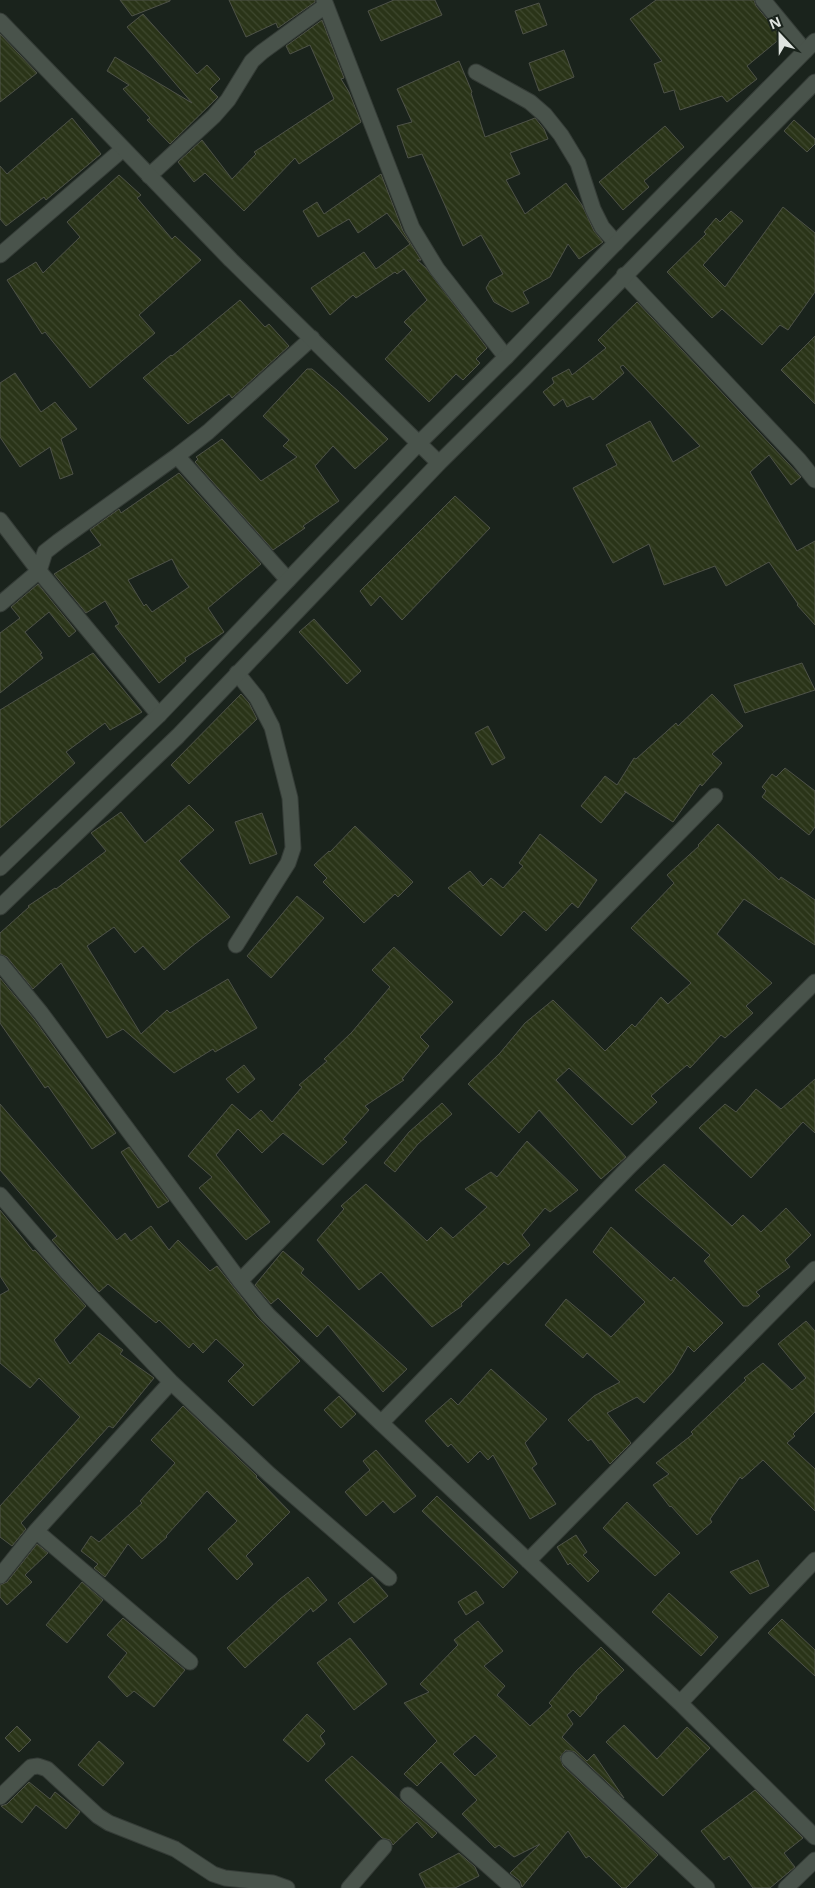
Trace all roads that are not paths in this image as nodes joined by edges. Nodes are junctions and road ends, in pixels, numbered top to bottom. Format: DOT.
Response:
graph roads {
  1 [pos="762,0"];
  2 [pos="324,3"];
  3 [pos="0,21"];
  4 [pos="810,46"];
  5 [pos="476,72"];
  6 [pos="815,82"];
  7 [pos="123,149"];
  8 [pos="149,176"];
  9 [pos="616,243"];
  10 [pos="0,256"];
  11 [pos="624,275"];
  12 [pos="312,338"];
  13 [pos="506,357"];
  14 [pos="418,444"];
  15 [pos="177,456"];
  16 [pos="439,463"];
  17 [pos="815,480"];
  18 [pos="0,520"];
  19 [pos="39,571"];
  20 [pos="288,580"];
  21 [pos="0,604"];
  22 [pos="237,673"];
  23 [pos="159,714"];
  24 [pos="715,796"];
  25 [pos="0,868"];
  26 [pos="0,907"];
  27 [pos="236,945"];
  28 [pos="0,963"];
  29 [pos="815,982"];
  30 [pos="0,1194"];
  31 [pos="815,1269"];
  32 [pos="240,1281"];
  33 [pos="171,1382"];
  34 [pos="381,1423"];
  35 [pos="36,1531"];
  36 [pos="815,1560"];
  37 [pos="528,1561"];
  38 [pos="0,1576"];
  39 [pos="389,1578"];
  40 [pos="190,1662"];
  41 [pos="680,1703"];
  42 [pos="569,1759"];
  43 [pos="408,1795"];
  44 [pos="0,1797"];
  45 [pos="815,1837"];
  46 [pos="384,1847"];
  47 [pos="815,1860"];
  48 [pos="287,1888"];
  49 [pos="349,1888"];
  50 [pos="513,1888"];
  51 [pos="707,1888"];
  52 [pos="786,1888"];
  1 -- 4 [label="street"];
  2 -- 8 [label="street"];
  2 -- 13 [label="street"];
  3 -- 7 [label="street"];
  4 -- 9 [label="street"];
  5 -- 9 [label="street"];
  6 -- 11 [label="street"];
  7 -- 8 [label="street"];
  7 -- 10 [label="street"];
  8 -- 12 [label="street"];
  9 -- 13 [label="street"];
  11 -- 16 [label="street"];
  11 -- 17 [label="street"];
  12 -- 14 [label="street"];
  12 -- 15 [label="street"];
  13 -- 14 [label="street"];
  14 -- 16 [label="street"];
  14 -- 20 [label="street"];
  15 -- 19 [label="street"];
  15 -- 20 [label="street"];
  16 -- 22 [label="street"];
  18 -- 19 [label="street"];
  19 -- 21 [label="street"];
  19 -- 23 [label="street"];
  20 -- 23 [label="street"];
  22 -- 26 [label="street"];
  22 -- 27 [label="street"];
  23 -- 25 [label="street"];
  24 -- 32 [label="street"];
  28 -- 32 [label="street"];
  29 -- 34 [label="street"];
  30 -- 33 [label="street"];
  31 -- 37 [label="street"];
  32 -- 34 [label="street"];
  33 -- 35 [label="street"];
  33 -- 39 [label="street"];
  34 -- 37 [label="street"];
  35 -- 38 [label="street"];
  35 -- 40 [label="street"];
  36 -- 41 [label="street"];
  37 -- 41 [label="street"];
  41 -- 45 [label="street"];
  42 -- 51 [label="street"];
  43 -- 50 [label="street"];
  44 -- 48 [label="street"];
  46 -- 49 [label="street"];
  47 -- 52 [label="street"];
}
